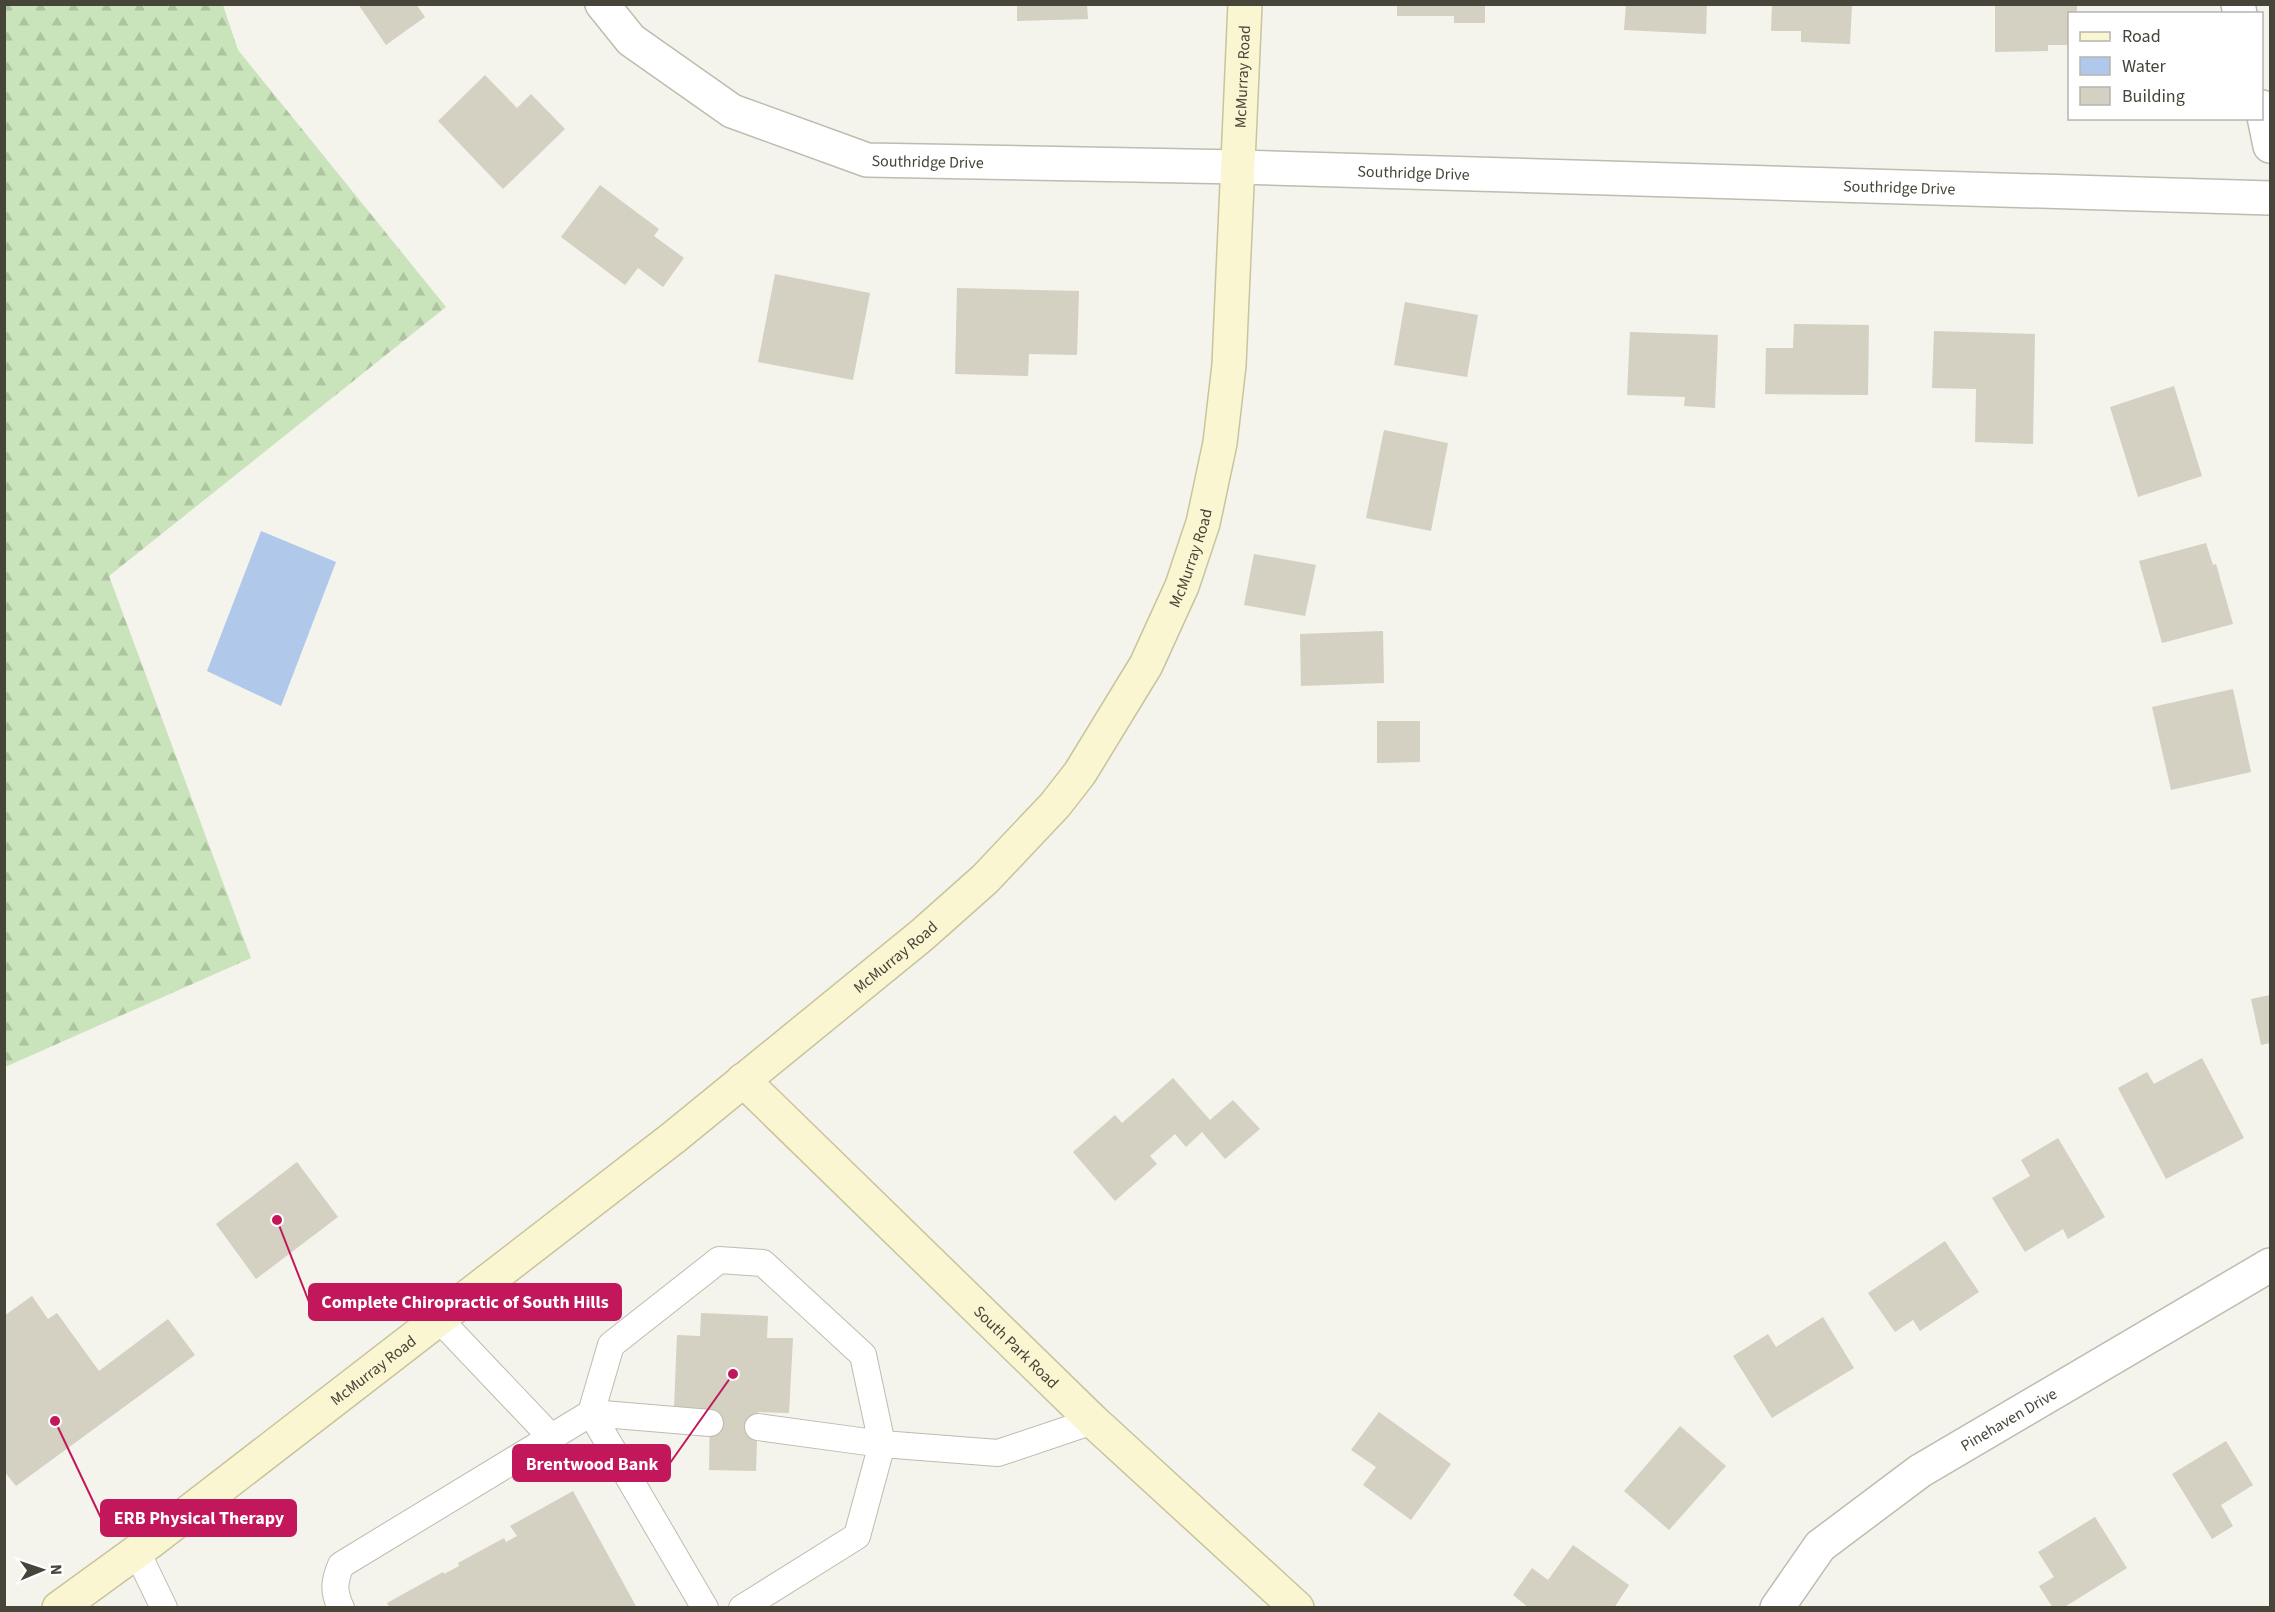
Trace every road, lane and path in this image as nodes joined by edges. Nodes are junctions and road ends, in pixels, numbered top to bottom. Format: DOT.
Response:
graph roads {
  1 [pos="602,4"];
  2 [pos="1245,4"];
  3 [pos="2263,111"];
  4 [pos="2271,146"];
  5 [pos="1240,167"];
  6 [pos="2271,198"];
  7 [pos="743,1080"];
  8 [pos="2271,1265"];
  9 [pos="438,1318"];
  10 [pos="591,1413"];
  11 [pos="1094,1421"];
  12 [pos="710,1424"];
  13 [pos="758,1427"];
  14 [pos="550,1437"];
  15 [pos="882,1444"];
  16 [pos="137,1552"];
  17 [pos="59,1608"];
  18 [pos="164,1608"];
  19 [pos="341,1608"];
  20 [pos="705,1608"];
  21 [pos="742,1608"];
  22 [pos="1297,1608"];
  23 [pos="1777,1608"];
  1 -- 5 [label="street, Southridge Drive"];
  2 -- 5 [label="main road, McMurray Road"];
  3 -- 4 [label="street"];
  5 -- 6 [label="street, Southridge Drive"];
  5 -- 7 [label="main road, McMurray Road"];
  7 -- 9 [label="main road, McMurray Road"];
  7 -- 11 [label="main road, South Park Road"];
  8 -- 23 [label="street, Pinehaven Drive"];
  9 -- 14 [label="lane"];
  9 -- 16 [label="main road, McMurray Road"];
  10 -- 12 [label="lane"];
  10 -- 14 [label="lane"];
  10 -- 15 [label="lane"];
  10 -- 20 [label="lane"];
  11 -- 15 [label="lane"];
  11 -- 22 [label="main road, South Park Road"];
  13 -- 15 [label="lane"];
  14 -- 19 [label="lane"];
  15 -- 21 [label="lane"];
  16 -- 17 [label="main road, McMurray Road"];
  16 -- 18 [label="lane"];
}
